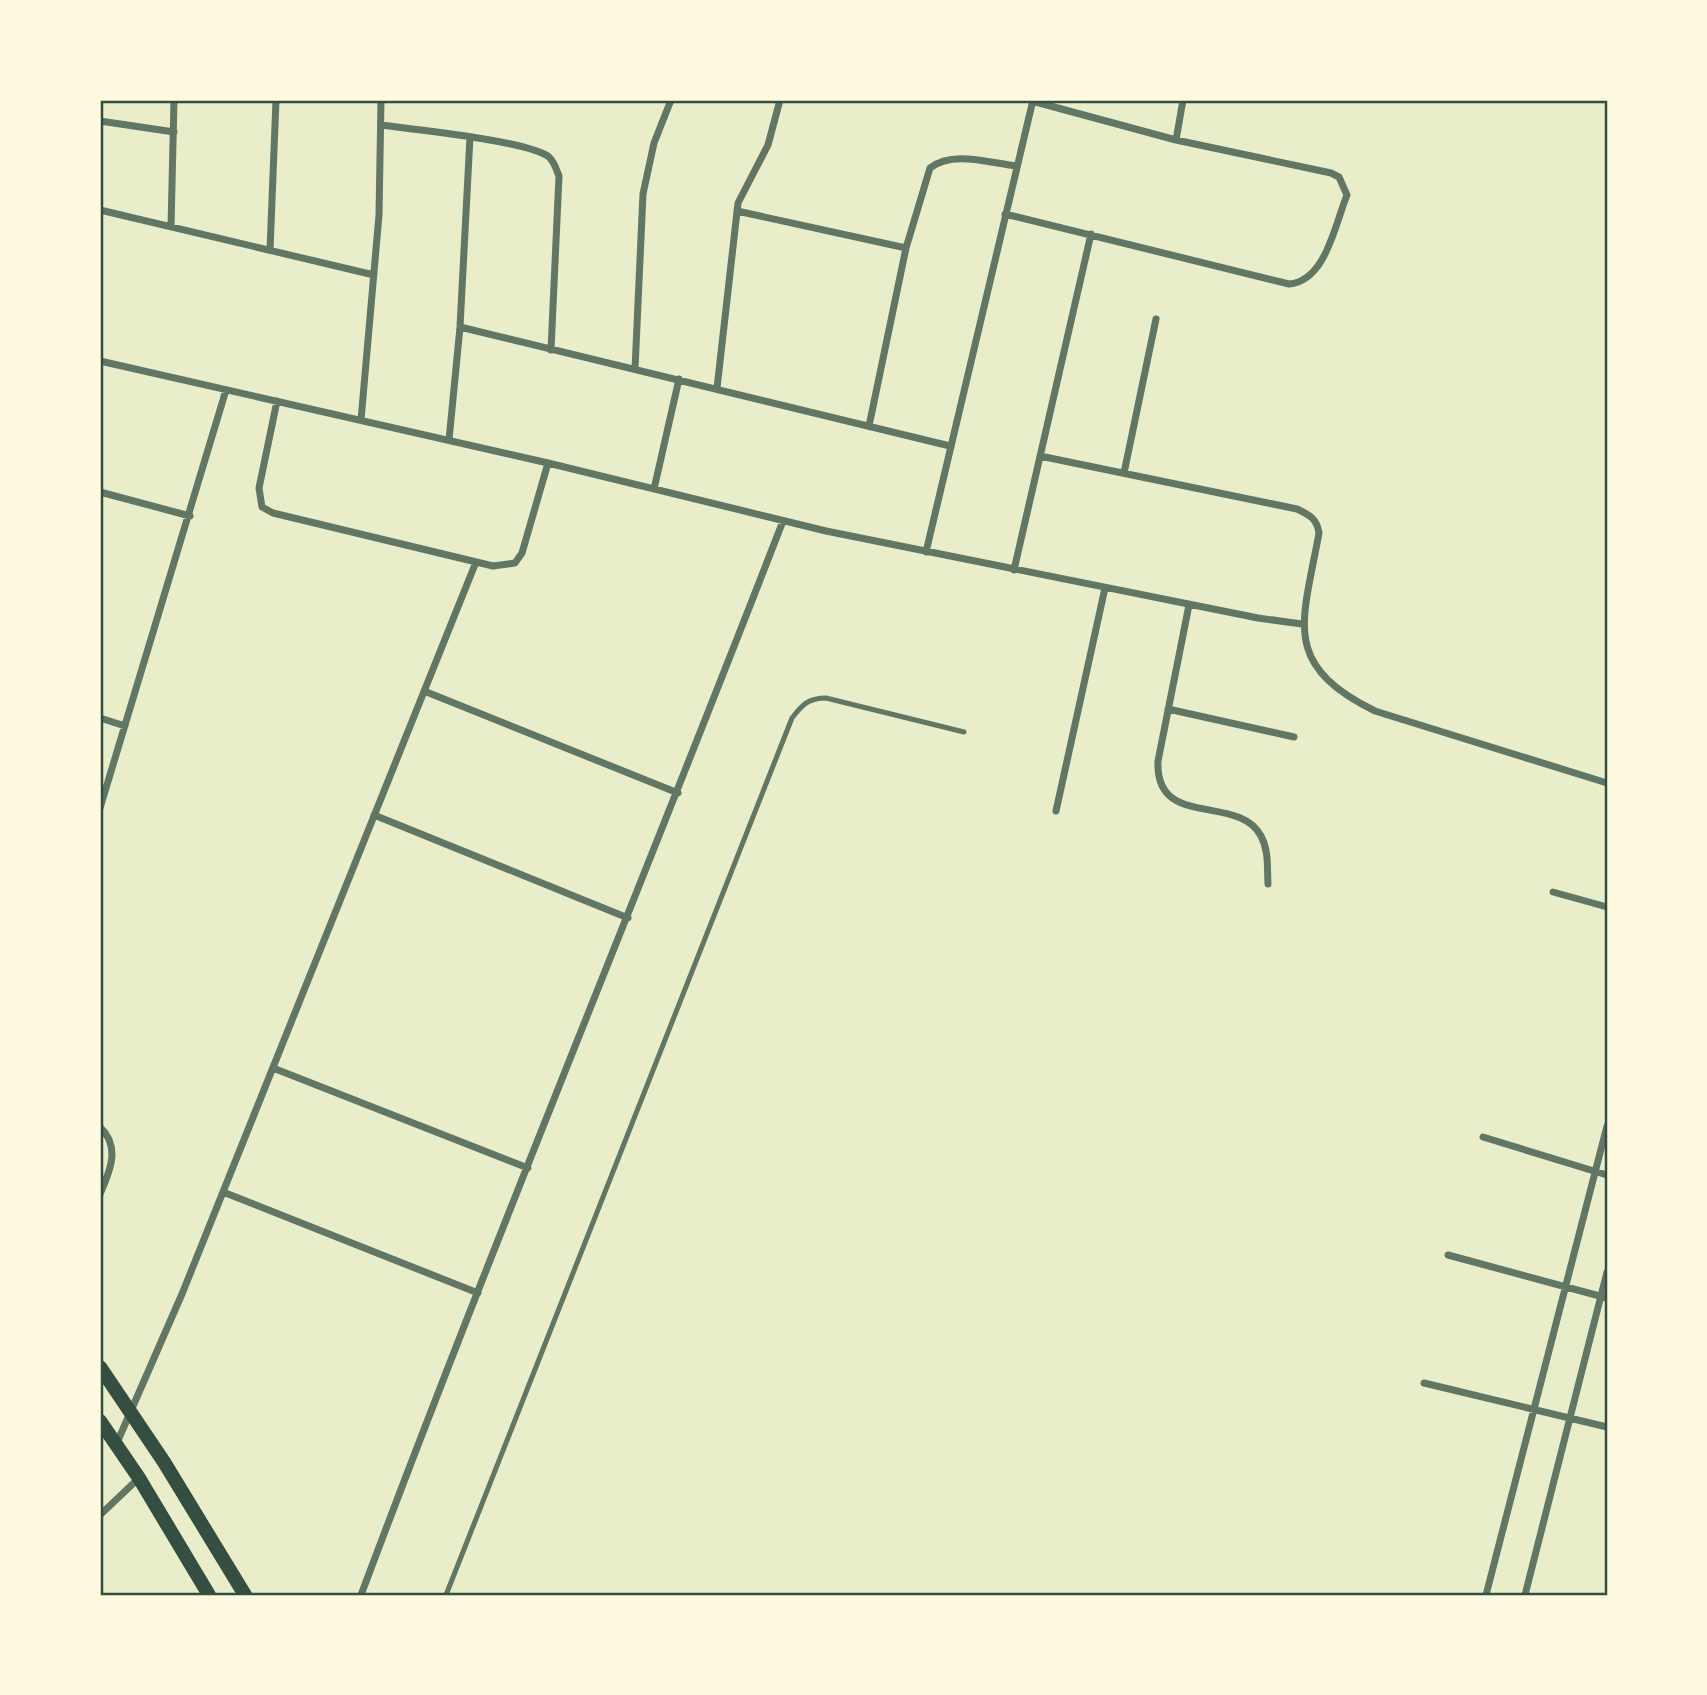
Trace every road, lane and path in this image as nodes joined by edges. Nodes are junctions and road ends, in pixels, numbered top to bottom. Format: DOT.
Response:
graph roads {
  1 [pos="174,100"];
  2 [pos="276,100"];
  3 [pos="381,100"];
  4 [pos="671,100"];
  5 [pos="780,100"];
  6 [pos="1032,100"];
  7 [pos="1183,100"];
  8 [pos="100,121"];
  9 [pos="381,125"];
  10 [pos="174,132"];
  11 [pos="470,137"];
  12 [pos="1176,140"];
  13 [pos="1017,166"];
  14 [pos="100,210"];
  15 [pos="737,211"];
  16 [pos="1005,214"];
  17 [pos="171,227"];
  18 [pos="1090,234"];
  19 [pos="906,248"];
  20 [pos="270,250"];
  21 [pos="374,275"];
  22 [pos="1156,319"];
  23 [pos="460,327"];
  24 [pos="551,350"];
  25 [pos="100,361"];
  26 [pos="635,369"];
  27 [pos="678,379"];
  28 [pos="717,388"];
  29 [pos="226,390"];
  30 [pos="277,401"];
  31 [pos="361,420"];
  32 [pos="869,426"];
  33 [pos="449,440"];
  34 [pos="950,446"];
  35 [pos="1040,456"];
  36 [pos="548,463"];
  37 [pos="1124,473"];
  38 [pos="654,489"];
  39 [pos="100,492"];
  40 [pos="190,516"];
  41 [pos="783,521"];
  42 [pos="926,552"];
  43 [pos="476,562"];
  44 [pos="1014,570"];
  45 [pos="1105,588"];
  46 [pos="1189,604"];
  47 [pos="1302,624"];
  48 [pos="424,691"];
  49 [pos="1168,709"];
  50 [pos="100,718"];
  51 [pos="125,726"];
  52 [pos="964,732"];
  53 [pos="1294,737"];
  54 [pos="1607,783"];
  55 [pos="678,793"];
  56 [pos="100,808"];
  57 [pos="1056,811"];
  58 [pos="374,815"];
  59 [pos="1268,884"];
  60 [pos="1553,892"];
  61 [pos="1607,907"];
  62 [pos="628,918"];
  63 [pos="273,1068"];
  64 [pos="1607,1126"];
  65 [pos="100,1127"];
  66 [pos="1483,1137"];
  67 [pos="528,1168"];
  68 [pos="1595,1171"];
  69 [pos="1607,1175"];
  70 [pos="223,1192"];
  71 [pos="100,1194"];
  72 [pos="1448,1255"];
  73 [pos="1607,1272"];
  74 [pos="1564,1287"];
  75 [pos="478,1293"];
  76 [pos="1604,1298"];
  77 [pos="100,1367"];
  78 [pos="1424,1383"];
  79 [pos="1534,1408"];
  80 [pos="132,1415"];
  81 [pos="1570,1417"];
  82 [pos="100,1421"];
  83 [pos="1607,1427"];
  84 [pos="116,1446"];
  85 [pos="139,1478"];
  86 [pos="100,1515"];
  87 [pos="209,1595"];
  88 [pos="244,1595"];
  89 [pos="361,1595"];
  90 [pos="446,1595"];
  91 [pos="1486,1595"];
  92 [pos="1525,1595"];
  1 -- 10 [label="street"];
  2 -- 20 [label="street"];
  3 -- 9 [label="street"];
  4 -- 26 [label="street"];
  5 -- 15 [label="street"];
  6 -- 12 [label="street"];
  6 -- 13 [label="street"];
  7 -- 12 [label="street"];
  8 -- 10 [label="street"];
  9 -- 11 [label="street"];
  9 -- 21 [label="street"];
  10 -- 17 [label="street"];
  11 -- 23 [label="street"];
  11 -- 24 [label="street"];
  12 -- 18 [label="street"];
  13 -- 16 [label="street"];
  13 -- 19 [label="street"];
  14 -- 17 [label="street"];
  15 -- 19 [label="street"];
  15 -- 28 [label="street"];
  16 -- 18 [label="street"];
  16 -- 34 [label="street"];
  17 -- 20 [label="street"];
  18 -- 35 [label="street"];
  19 -- 32 [label="street"];
  20 -- 21 [label="street"];
  21 -- 31 [label="street"];
  22 -- 37 [label="street"];
  23 -- 24 [label="street"];
  23 -- 33 [label="street"];
  24 -- 26 [label="street"];
  25 -- 29 [label="street"];
  26 -- 27 [label="street"];
  27 -- 28 [label="street"];
  27 -- 38 [label="street"];
  28 -- 32 [label="street"];
  29 -- 30 [label="street"];
  29 -- 40 [label="street"];
  30 -- 31 [label="street"];
  30 -- 43 [label="street"];
  31 -- 33 [label="street"];
  32 -- 34 [label="street"];
  33 -- 36 [label="street"];
  34 -- 42 [label="street"];
  35 -- 37 [label="street"];
  35 -- 44 [label="street"];
  36 -- 38 [label="street"];
  36 -- 43 [label="street"];
  37 -- 47 [label="street"];
  38 -- 41 [label="street"];
  39 -- 40 [label="street"];
  40 -- 51 [label="street"];
  41 -- 42 [label="street"];
  41 -- 55 [label="street"];
  42 -- 44 [label="street"];
  43 -- 48 [label="street"];
  44 -- 45 [label="street"];
  45 -- 46 [label="street"];
  45 -- 57 [label="street"];
  46 -- 47 [label="street"];
  46 -- 49 [label="street"];
  47 -- 54 [label="street"];
  48 -- 55 [label="street"];
  48 -- 58 [label="street"];
  49 -- 53 [label="street"];
  49 -- 59 [label="street"];
  50 -- 51 [label="street"];
  51 -- 56 [label="street"];
  52 -- 90 [label="lane"];
  55 -- 62 [label="street"];
  58 -- 62 [label="street"];
  58 -- 63 [label="street"];
  60 -- 61 [label="street"];
  62 -- 67 [label="street"];
  63 -- 67 [label="street"];
  63 -- 70 [label="street"];
  64 -- 68 [label="street"];
  65 -- 71 [label="street"];
  66 -- 68 [label="street"];
  67 -- 75 [label="street"];
  68 -- 69 [label="street"];
  68 -- 74 [label="street"];
  70 -- 75 [label="street"];
  70 -- 80 [label="street"];
  72 -- 74 [label="street"];
  73 -- 76 [label="street"];
  74 -- 76 [label="street"];
  74 -- 79 [label="street"];
  75 -- 89 [label="street"];
  76 -- 81 [label="street"];
  77 -- 80 [label="main road"];
  78 -- 79 [label="street"];
  79 -- 81 [label="street"];
  79 -- 91 [label="street"];
  80 -- 84 [label="street"];
  80 -- 88 [label="main road"];
  81 -- 83 [label="street"];
  81 -- 92 [label="street"];
  82 -- 84 [label="main road"];
  84 -- 85 [label="main road"];
  85 -- 86 [label="street"];
  85 -- 87 [label="main road"];
}
